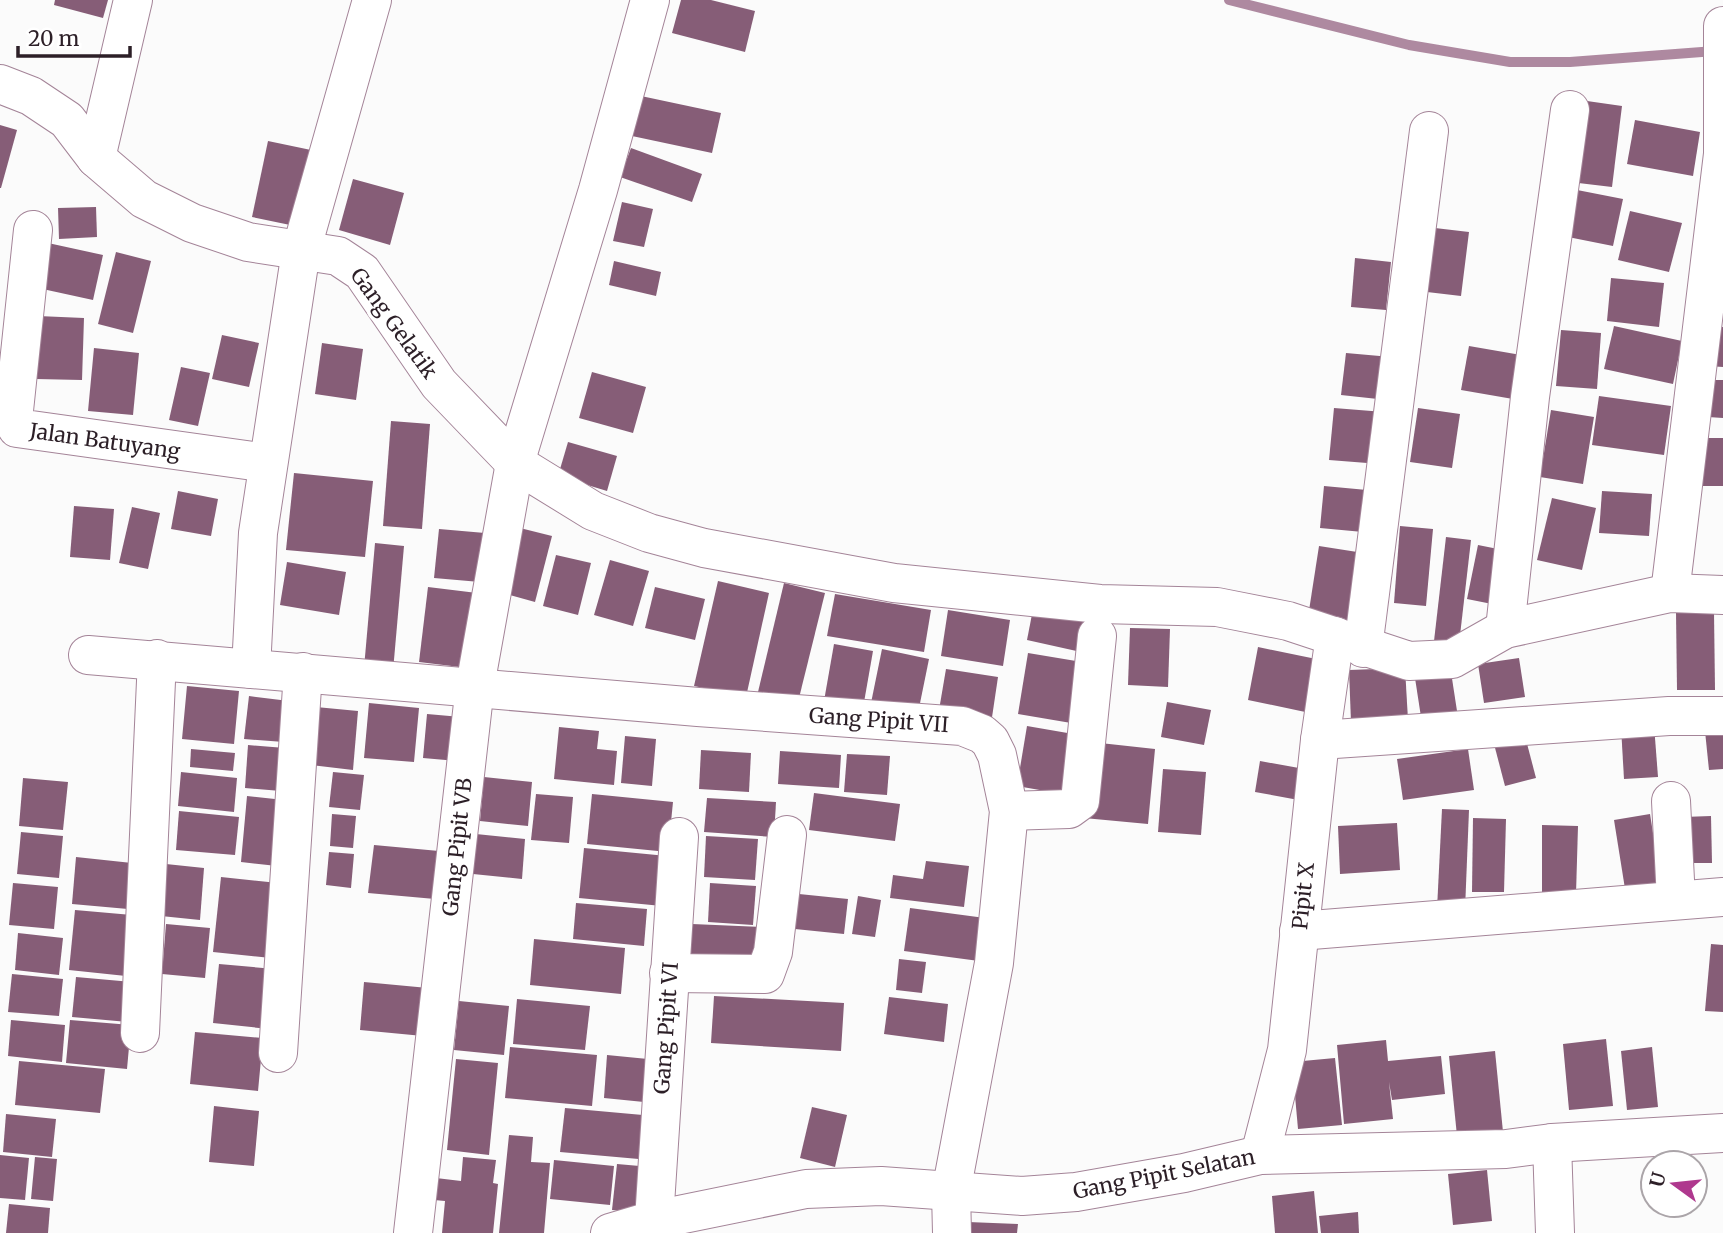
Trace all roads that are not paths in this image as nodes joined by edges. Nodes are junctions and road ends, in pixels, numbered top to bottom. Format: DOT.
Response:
graph roads {
  1 [pos="133,0"];
  2 [pos="372,0"];
  3 [pos="650,0"];
  4 [pos="1723,26"];
  5 [pos="1723,35"];
  6 [pos="0,84"];
  7 [pos="1723,88"];
  8 [pos="1570,110"];
  9 [pos="1429,131"];
  10 [pos="96,158"];
  11 [pos="33,230"];
  12 [pos="301,251"];
  13 [pos="268,463"];
  14 [pos="515,463"];
  15 [pos="1670,593"];
  16 [pos="1723,595"];
  17 [pos="1506,629"];
  18 [pos="1097,636"];
  19 [pos="1349,642"];
  20 [pos="88,655"];
  21 [pos="157,659"];
  22 [pos="251,669"];
  23 [pos="303,672"];
  24 [pos="475,686"];
  25 [pos="1723,716"];
  26 [pos="1320,740"];
  27 [pos="1671,801"];
  28 [pos="1009,811"];
  29 [pos="787,835"];
  30 [pos="679,837"];
  31 [pos="1723,897"];
  32 [pos="1676,900"];
  33 [pos="1299,931"];
  34 [pos="669,973"];
  35 [pos="140,1033"];
  36 [pos="278,1053"];
  37 [pos="1723,1133"];
  38 [pos="1552,1143"];
  39 [pos="1260,1155"];
  40 [pos="951,1192"];
  41 [pos="654,1220"];
  42 [pos="413,1233"];
  43 [pos="610,1233"];
  44 [pos="952,1233"];
  45 [pos="1555,1233"];
  1 -- 10 [label="street"];
  2 -- 12 [label="street"];
  3 -- 14 [label="street, Gang Pipit VB"];
  4 -- 5 [label="street"];
  5 -- 7 [label="street"];
  6 -- 10 [label="street, Gang Gelatik"];
  7 -- 15 [label="street"];
  8 -- 17 [label="street"];
  9 -- 19 [label="street, Pipit X"];
  10 -- 12 [label="street, Gang Gelatik"];
  11 -- 13 [label="street, Jalan Batuyang"];
  12 -- 13 [label="street"];
  12 -- 14 [label="street, Gang Gelatik"];
  13 -- 22 [label="street"];
  14 -- 19 [label="street, Gang Gelatik"];
  14 -- 24 [label="street, Gang Pipit VB"];
  15 -- 16 [label="street, Gang Gelatik"];
  15 -- 17 [label="street, Gang Gelatik"];
  17 -- 19 [label="street, Gang Gelatik"];
  18 -- 28 [label="street"];
  19 -- 26 [label="street, Pipit X"];
  20 -- 21 [label="street, Gang Pipit VII"];
  21 -- 22 [label="street, Gang Pipit VII"];
  21 -- 35 [label="street"];
  22 -- 23 [label="street, Gang Pipit VII"];
  23 -- 24 [label="street, Gang Pipit VII"];
  23 -- 36 [label="street"];
  24 -- 28 [label="street, Gang Pipit VII"];
  24 -- 42 [label="street, Gang Pipit VB"];
  25 -- 26 [label="street"];
  26 -- 33 [label="street, Pipit X"];
  27 -- 32 [label="street"];
  28 -- 40 [label="street, Gang Pipit VII"];
  29 -- 34 [label="street"];
  30 -- 34 [label="street, Gang Pipit VI"];
  31 -- 32 [label="street"];
  32 -- 33 [label="street"];
  33 -- 39 [label="street, Pipit X"];
  34 -- 41 [label="street, Gang Pipit VI"];
  37 -- 38 [label="street, Gang Pipit Selatan"];
  38 -- 39 [label="street, Gang Pipit Selatan"];
  38 -- 45 [label="street"];
  39 -- 40 [label="street, Gang Pipit Selatan"];
  40 -- 41 [label="street, Gang Pipit Selatan"];
  40 -- 44 [label="street, Gang Pipit VII"];
  41 -- 43 [label="street, Gang Pipit Selatan"];
}
